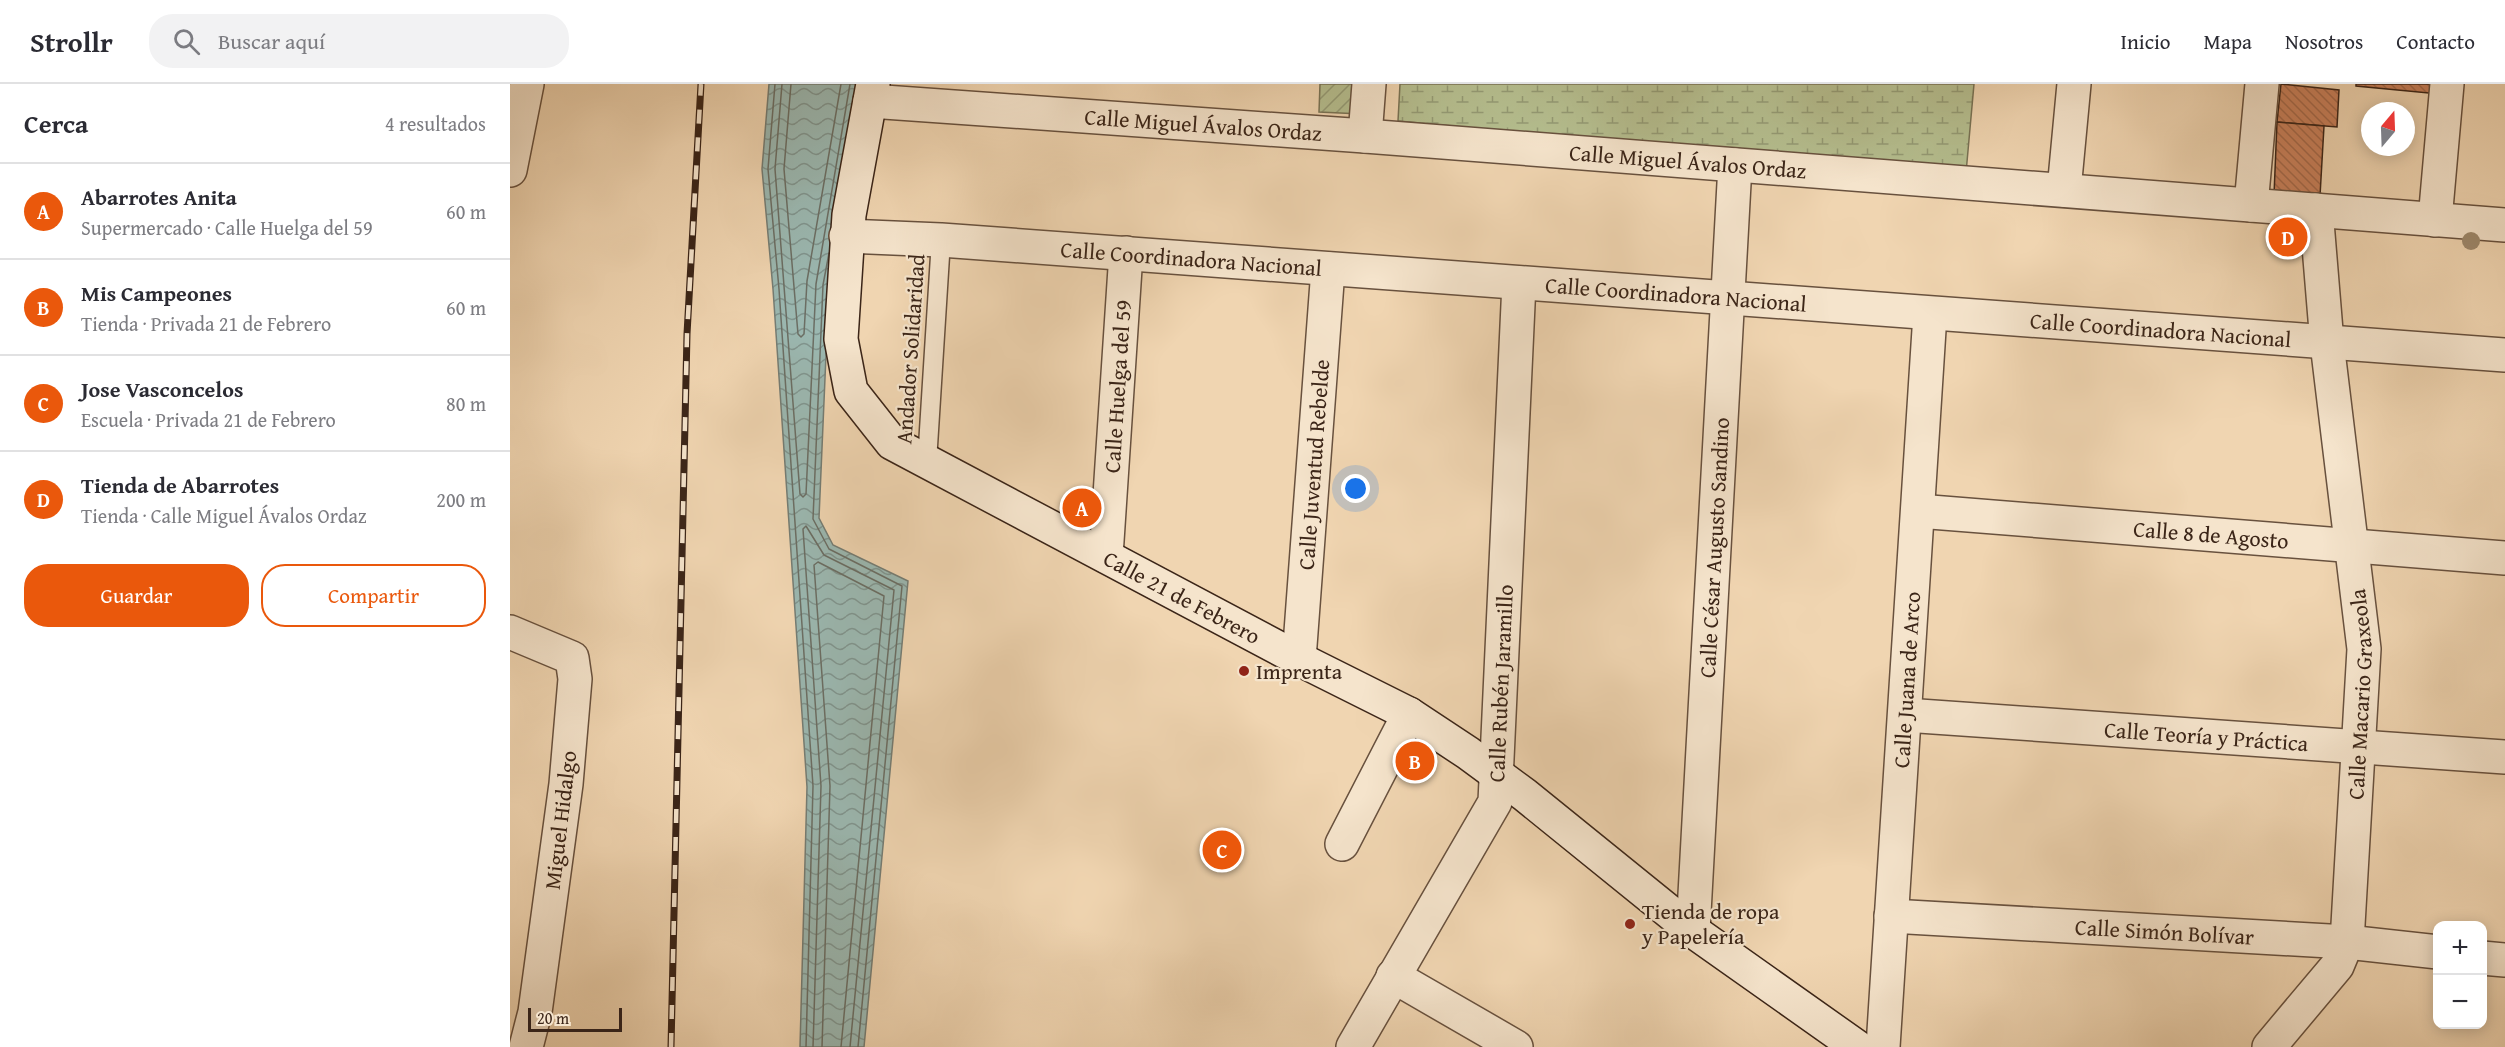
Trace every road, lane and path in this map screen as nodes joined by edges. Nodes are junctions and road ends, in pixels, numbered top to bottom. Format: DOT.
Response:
graph roads {
  1 [pos="527,84"];
  2 [pos="1369,84"];
  3 [pos="2074,84"];
  4 [pos="2262,84"];
  5 [pos="2447,84"];
  6 [pos="872,92"];
  7 [pos="1365,136"];
  8 [pos="1735,165"];
  9 [pos="510,170"];
  10 [pos="2064,190"];
  11 [pos="2251,205"];
  12 [pos="2316,210"];
  13 [pos="2434,220"];
  14 [pos="2505,225"];
  15 [pos="846,237"];
  16 [pos="941,240"];
  17 [pos="1126,254"];
  18 [pos="1328,269"];
  19 [pos="1519,283"];
  20 [pos="1726,298"];
  21 [pos="1930,314"];
  22 [pos="2327,343"];
  23 [pos="2505,355"];
  24 [pos="927,462"];
  25 [pos="1918,511"];
  26 [pos="2353,546"];
  27 [pos="1106,556"];
  28 [pos="2505,558"];
  29 [pos="510,633"];
  30 [pos="1299,659"];
  31 [pos="1409,714"];
  32 [pos="1905,715"];
  33 [pos="2358,747"];
  34 [pos="2505,757"];
  35 [pos="1498,776"];
  36 [pos="1342,844"];
  37 [pos="1891,916"];
  38 [pos="1693,931"];
  39 [pos="2347,942"];
  40 [pos="2433,951"];
  41 [pos="2487,958"];
  42 [pos="2505,960"];
  43 [pos="1393,976"];
  44 [pos="526,1047"];
  45 [pos="1353,1047"];
  46 [pos="1516,1047"];
  47 [pos="1857,1047"];
  48 [pos="1883,1047"];
  49 [pos="2270,1047"];
  1 -- 9 [label="street"];
  2 -- 7 [label="street"];
  3 -- 10 [label="street"];
  4 -- 11 [label="street"];
  5 -- 13 [label="street"];
  6 -- 7 [label="street, Calle Miguel Ávalos Ordaz"];
  6 -- 15 [label="street, Calle 21 de Febrero"];
  7 -- 8 [label="street, Calle Miguel Ávalos Ordaz"];
  8 -- 10 [label="street, Calle Miguel Ávalos Ordaz"];
  8 -- 20 [label="street, Calle César Augusto Sandino"];
  10 -- 11 [label="street, Calle Miguel Ávalos Ordaz"];
  11 -- 12 [label="street, Calle Miguel Ávalos Ordaz"];
  12 -- 13 [label="street, Calle Miguel Ávalos Ordaz"];
  12 -- 22 [label="street, Calle Macario Graxeola"];
  13 -- 14 [label="street, Calle Miguel Ávalos Ordaz"];
  15 -- 16 [label="street, Calle Coordinadora Nacional"];
  15 -- 24 [label="street, Calle 21 de Febrero"];
  16 -- 17 [label="street, Calle Coordinadora Nacional"];
  16 -- 24 [label="lane, Andador Solidaridad"];
  17 -- 18 [label="street, Calle Coordinadora Nacional"];
  17 -- 27 [label="street, Calle Huelga del 59"];
  18 -- 19 [label="street, Calle Coordinadora Nacional"];
  18 -- 30 [label="street, Calle Juventud Rebelde"];
  19 -- 20 [label="street, Calle Coordinadora Nacional"];
  19 -- 35 [label="street, Calle Rubén Jaramillo"];
  20 -- 21 [label="street, Calle Coordinadora Nacional"];
  20 -- 38 [label="street, Calle César Augusto Sandino"];
  21 -- 22 [label="street, Calle Coordinadora Nacional"];
  21 -- 25 [label="street, Calle Juana de Arco"];
  22 -- 23 [label="street, Calle Coordinadora Nacional"];
  22 -- 26 [label="street, Calle Macario Graxeola"];
  24 -- 27 [label="street, Calle 21 de Febrero"];
  25 -- 26 [label="street, Calle 8 de Agosto"];
  25 -- 32 [label="street, Calle Juana de Arco"];
  26 -- 28 [label="street, Calle 8 de Agosto"];
  26 -- 33 [label="street, Calle Macario Graxeola"];
  27 -- 30 [label="street, Calle 21 de Febrero"];
  29 -- 44 [label="street, Miguel Hidalgo"];
  30 -- 31 [label="street, Calle 21 de Febrero"];
  31 -- 35 [label="street, Calle 21 de Febrero"];
  31 -- 36 [label="street"];
  32 -- 33 [label="street, Calle Teoría y Práctica"];
  32 -- 37 [label="street, Calle Juana de Arco"];
  33 -- 34 [label="street, Calle Teoría y Práctica"];
  33 -- 39 [label="street, Calle Macario Graxeola"];
  35 -- 38 [label="street, Calle 21 de Febrero"];
  35 -- 43 [label="street, Calle Rubén Jaramillo"];
  37 -- 39 [label="street, Calle Simón Bolívar"];
  37 -- 48 [label="street, Calle Juana de Arco"];
  38 -- 47 [label="street, Calle 21 de Febrero"];
  39 -- 40 [label="street, Calle Simón Bolívar"];
  39 -- 49 [label="street, Calle Macario Graxeola"];
  41 -- 42 [label="street"];
  43 -- 45 [label="street, Calle Rubén Jaramillo"];
  43 -- 46 [label="street"];
}
